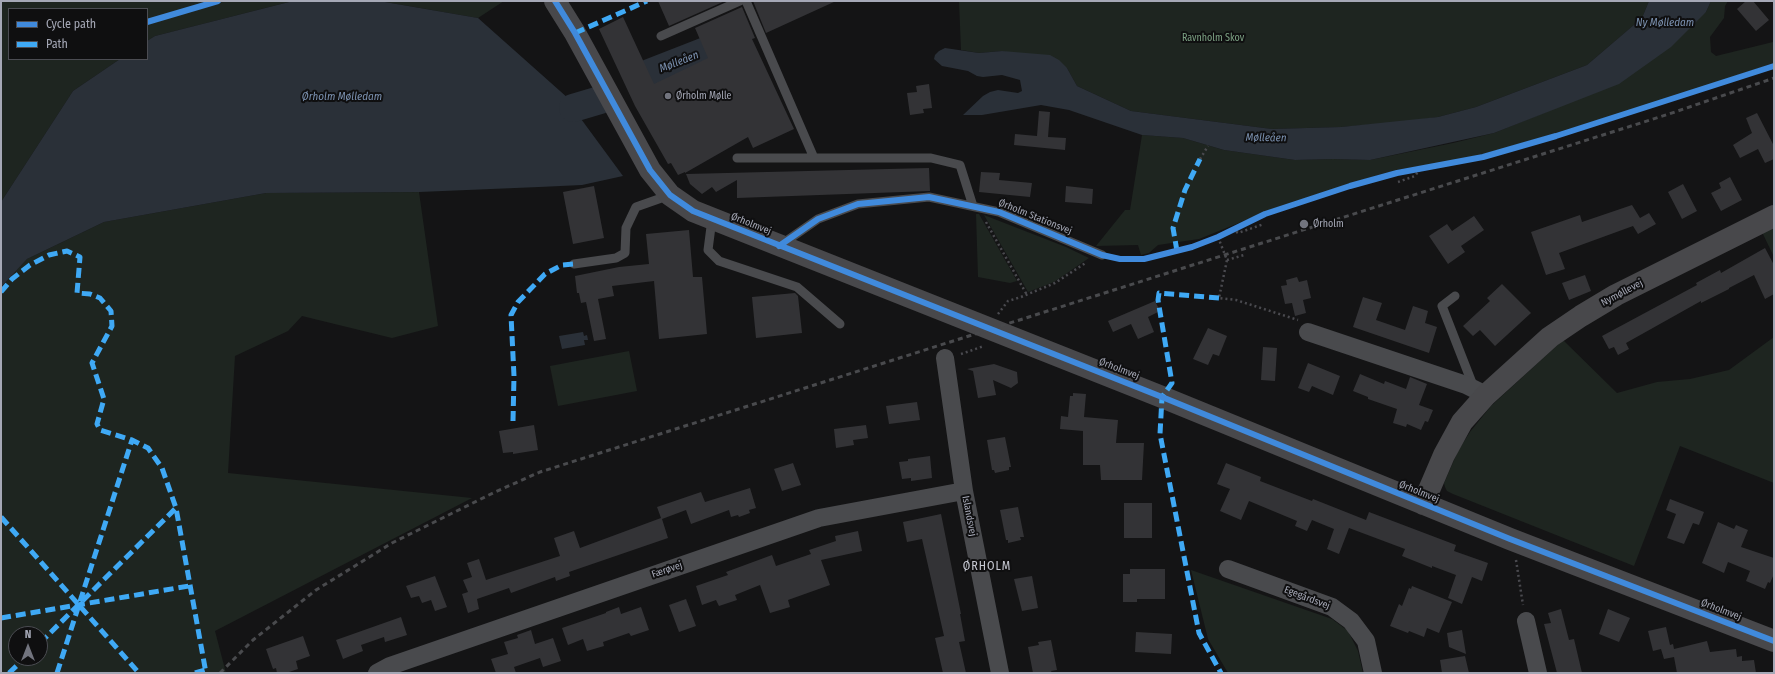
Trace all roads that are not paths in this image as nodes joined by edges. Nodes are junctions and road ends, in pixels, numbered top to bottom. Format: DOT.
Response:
graph roads {
  1 [pos="555,1"];
  2 [pos="740,1"];
  3 [pos="746,1"];
  4 [pos="661,36"];
  5 [pos="737,158"];
  6 [pos="814,158"];
  7 [pos="670,195"];
  8 [pos="973,206"];
  9 [pos="1774,216"];
  10 [pos="712,219"];
  11 [pos="779,246"];
  12 [pos="1102,255"];
  13 [pos="574,264"];
  14 [pos="1455,296"];
  15 [pos="840,324"];
  16 [pos="1308,332"];
  17 [pos="945,358"];
  18 [pos="1480,392"];
  19 [pos="964,491"];
  20 [pos="1423,504"];
  21 [pos="1228,569"];
  22 [pos="1526,621"];
  23 [pos="1774,641"];
  24 [pos="378,673"];
  25 [pos="1000,673"];
  26 [pos="1373,673"];
  27 [pos="1538,673"];
  1 -- 7 [label="street, Ørholmvej"];
  2 -- 4 [label="lane"];
  3 -- 6 [label="lane"];
  5 -- 6 [label="lane"];
  6 -- 8 [label="lane"];
  7 -- 10 [label="street, Ørholmvej"];
  7 -- 13 [label="lane"];
  8 -- 11 [label="lane, Ørholm Stationsvej"];
  8 -- 12 [label="lane, Ørholm Stationsvej"];
  9 -- 18 [label="street, Nymøllevej"];
  10 -- 11 [label="street, Ørholmvej"];
  10 -- 15 [label="lane"];
  11 -- 20 [label="street, Ørholmvej"];
  14 -- 18 [label="lane"];
  16 -- 18 [label="street"];
  17 -- 19 [label="street, Islandsvej"];
  18 -- 20 [label="street, Nymøllevej"];
  19 -- 24 [label="street, Færøvej"];
  19 -- 25 [label="street, Islandsvej"];
  20 -- 23 [label="street, Ørholmvej"];
  21 -- 26 [label="street, Egegårdsvej"];
  22 -- 27 [label="street"];
}
